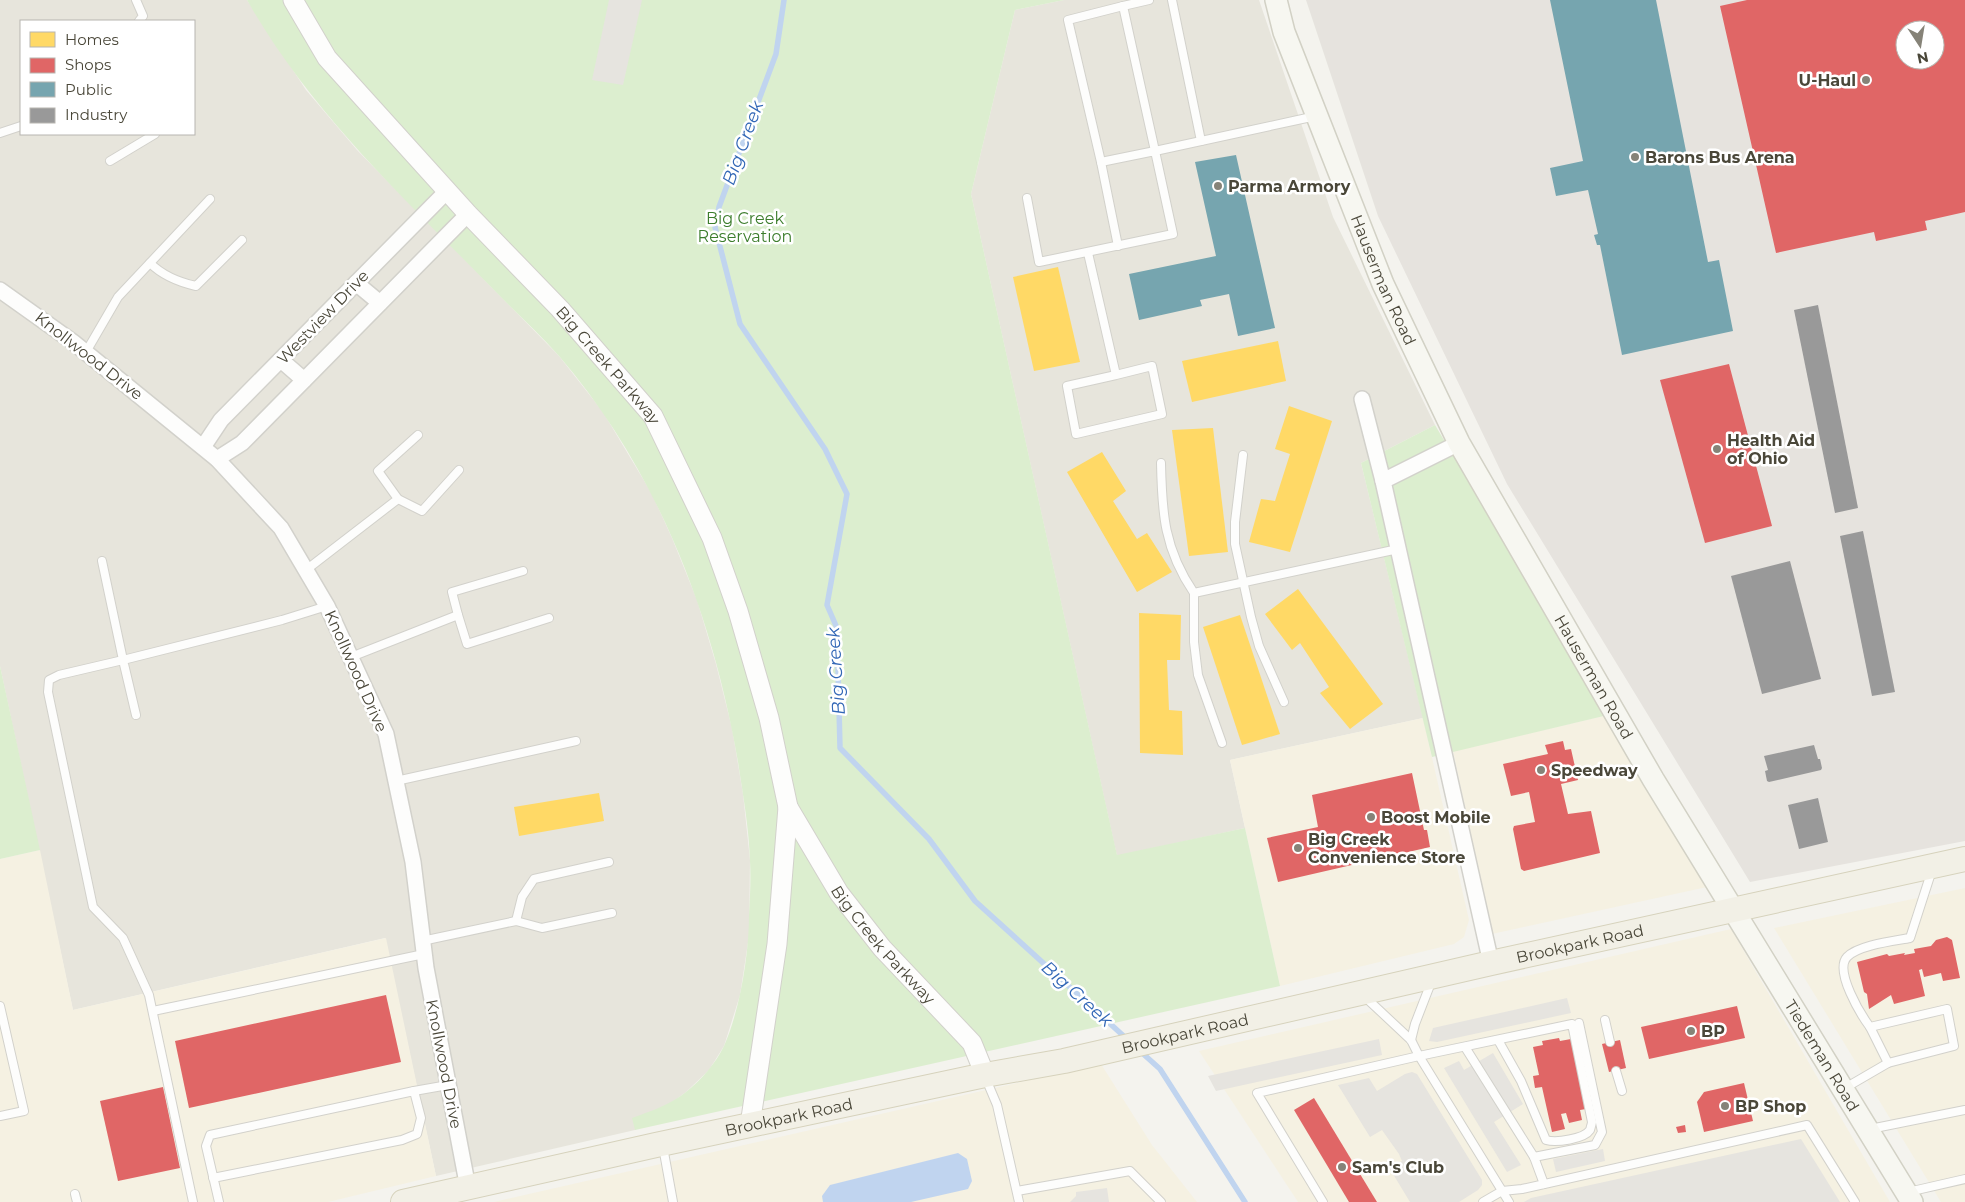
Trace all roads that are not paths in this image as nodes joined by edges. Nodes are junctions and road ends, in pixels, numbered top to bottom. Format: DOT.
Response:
graph roads {
  1 [pos="136,0"];
  2 [pos="293,0"];
  3 [pos="1149,0"];
  4 [pos="1172,0"];
  5 [pos="1276,0"];
  6 [pos="1123,6"];
  7 [pos="141,20"];
  8 [pos="1316,116"];
  9 [pos="20,126"];
  10 [pos="0,133"];
  11 [pos="154,135"];
  12 [pos="1201,141"];
  13 [pos="1155,151"];
  14 [pos="110,161"];
  15 [pos="1101,162"];
  16 [pos="447,191"];
  17 [pos="1027,198"];
  18 [pos="210,199"];
  19 [pos="468,214"];
  20 [pos="242,240"];
  21 [pos="1118,246"];
  22 [pos="1088,252"];
  23 [pos="150,263"];
  24 [pos="356,283"];
  25 [pos="0,290"];
  26 [pos="380,303"];
  27 [pos="86,352"];
  28 [pos="281,360"];
  29 [pos="1116,375"];
  30 [pos="304,380"];
  31 [pos="1362,399"];
  32 [pos="418,435"];
  33 [pos="1459,444"];
  34 [pos="203,447"];
  35 [pos="1243,455"];
  36 [pos="217,459"];
  37 [pos="1161,463"];
  38 [pos="459,470"];
  39 [pos="1383,481"];
  40 [pos="398,499"];
  41 [pos="1398,549"];
  42 [pos="102,561"];
  43 [pos="306,570"];
  44 [pos="524,571"];
  45 [pos="1243,582"];
  46 [pos="1194,593"];
  47 [pos="326,606"];
  48 [pos="458,615"];
  49 [pos="549,618"];
  50 [pos="351,657"];
  51 [pos="123,660"];
  52 [pos="1284,702"];
  53 [pos="136,715"];
  54 [pos="576,741"];
  55 [pos="1222,743"];
  56 [pos="396,780"];
  57 [pos="788,808"];
  58 [pos="1965,858"];
  59 [pos="610,862"];
  60 [pos="1934,866"];
  61 [pos="1734,909"];
  62 [pos="612,913"];
  63 [pos="516,921"];
  64 [pos="423,948"];
  65 [pos="1491,963"];
  66 [pos="1433,977"];
  67 [pos="1360,993"];
  68 [pos="0,1006"];
  69 [pos="153,1011"];
  70 [pos="1605,1020"];
  71 [pos="1576,1024"];
  72 [pos="1870,1027"];
  73 [pos="1411,1040"];
  74 [pos="1498,1040"];
  75 [pos="1610,1042"];
  76 [pos="1465,1047"];
  77 [pos="1419,1056"];
  78 [pos="1888,1063"];
  79 [pos="1616,1071"];
  80 [pos="985,1075"];
  81 [pos="448,1085"];
  82 [pos="1843,1090"];
  83 [pos="1622,1091"];
  84 [pos="414,1092"];
  85 [pos="1965,1110"];
  86 [pos="0,1116"];
  87 [pos="750,1125"];
  88 [pos="1868,1129"];
  89 [pos="662,1143"];
  90 [pos="1534,1157"];
  91 [pos="214,1178"];
  92 [pos="1965,1179"];
  93 [pos="1544,1184"];
  94 [pos="469,1191"];
  95 [pos="1017,1191"];
  96 [pos="1502,1191"];
  97 [pos="1909,1197"];
  98 [pos="193,1202"];
  99 [pos="219,1202"];
  100 [pos="403,1202"];
  101 [pos="673,1202"];
  102 [pos="1019,1202"];
  103 [pos="1161,1202"];
  104 [pos="1323,1202"];
  105 [pos="1483,1202"];
  106 [pos="1508,1202"];
  107 [pos="1855,1202"];
  1 -- 7 [label="lane"];
  2 -- 16 [label="street, Big Creek Parkway"];
  3 -- 6 [label="lane"];
  4 -- 12 [label="lane"];
  5 -- 8 [label="main road, Hauserman Road"];
  6 -- 13 [label="lane"];
  6 -- 15 [label="lane"];
  8 -- 12 [label="lane"];
  8 -- 33 [label="main road, Hauserman Road"];
  9 -- 10 [label="lane"];
  11 -- 14 [label="lane"];
  12 -- 13 [label="lane"];
  13 -- 15 [label="lane"];
  13 -- 21 [label="lane"];
  15 -- 21 [label="lane"];
  16 -- 19 [label="street, Big Creek Parkway"];
  16 -- 24 [label="street, Westview Drive"];
  17 -- 22 [label="lane"];
  18 -- 23 [label="lane"];
  19 -- 26 [label="street, Westview Drive"];
  19 -- 57 [label="street, Big Creek Parkway"];
  20 -- 23 [label="lane"];
  21 -- 22 [label="lane"];
  22 -- 29 [label="lane"];
  23 -- 27 [label="lane"];
  24 -- 26 [label="street"];
  24 -- 28 [label="street, Westview Drive"];
  25 -- 27 [label="street, Knollwood Drive"];
  26 -- 30 [label="street, Westview Drive"];
  27 -- 34 [label="street, Knollwood Drive"];
  28 -- 30 [label="street"];
  28 -- 34 [label="street, Westview Drive"];
  29 -- 29 [label="lane"];
  30 -- 36 [label="street, Westview Drive"];
  31 -- 39 [label="street"];
  32 -- 40 [label="lane"];
  33 -- 39 [label="street"];
  33 -- 61 [label="main road, Hauserman Road"];
  34 -- 36 [label="street, Knollwood Drive"];
  35 -- 45 [label="lane"];
  36 -- 43 [label="street, Knollwood Drive"];
  37 -- 46 [label="lane"];
  38 -- 40 [label="lane"];
  39 -- 41 [label="street"];
  40 -- 43 [label="lane"];
  41 -- 45 [label="lane"];
  41 -- 65 [label="street"];
  42 -- 51 [label="lane"];
  43 -- 47 [label="street, Knollwood Drive"];
  44 -- 48 [label="lane"];
  45 -- 46 [label="lane"];
  45 -- 52 [label="lane"];
  46 -- 55 [label="lane"];
  47 -- 50 [label="street, Knollwood Drive"];
  47 -- 51 [label="lane"];
  48 -- 49 [label="lane"];
  48 -- 50 [label="lane"];
  50 -- 56 [label="street, Knollwood Drive"];
  51 -- 53 [label="lane"];
  51 -- 69 [label="lane"];
  54 -- 56 [label="lane"];
  56 -- 64 [label="street, Knollwood Drive"];
  57 -- 80 [label="street, Big Creek Parkway"];
  57 -- 87 [label="street, Big Creek Parkway"];
  58 -- 60 [label="main road, Brookpark Road"];
  59 -- 63 [label="lane"];
  60 -- 61 [label="main road, Brookpark Road"];
  60 -- 72 [label="lane"];
  61 -- 65 [label="main road, Brookpark Road"];
  61 -- 82 [label="main road, Tiedeman Road"];
  62 -- 63 [label="lane"];
  63 -- 64 [label="lane"];
  64 -- 69 [label="lane"];
  64 -- 81 [label="street, Knollwood Drive"];
  65 -- 66 [label="main road, Brookpark Road"];
  66 -- 67 [label="main road, Brookpark Road"];
  66 -- 73 [label="lane"];
  67 -- 73 [label="lane"];
  67 -- 80 [label="main road, Brookpark Road"];
  68 -- 86 [label="lane"];
  69 -- 98 [label="lane"];
  70 -- 75 [label="lane"];
  71 -- 74 [label="lane"];
  71 -- 74 [label="lane"];
  71 -- 90 [label="lane"];
  72 -- 78 [label="lane"];
  72 -- 78 [label="lane"];
  73 -- 77 [label="lane"];
  74 -- 76 [label="lane"];
  76 -- 77 [label="lane"];
  76 -- 90 [label="lane"];
  77 -- 96 [label="lane"];
  77 -- 104 [label="lane"];
  78 -- 82 [label="lane"];
  79 -- 83 [label="lane"];
  80 -- 87 [label="main road, Brookpark Road"];
  80 -- 95 [label="lane"];
  81 -- 84 [label="lane"];
  81 -- 94 [label="street, Knollwood Drive"];
  82 -- 88 [label="main road, Tiedeman Road"];
  84 -- 91 [label="lane"];
  84 -- 91 [label="lane"];
  85 -- 88 [label="lane"];
  87 -- 89 [label="main road, Brookpark Road"];
  88 -- 97 [label="main road, Tiedeman Road"];
  89 -- 94 [label="main road, Brookpark Road"];
  89 -- 101 [label="lane"];
  90 -- 93 [label="lane"];
  91 -- 99 [label="lane"];
  92 -- 97 [label="lane"];
  93 -- 96 [label="lane"];
  93 -- 107 [label="lane"];
  94 -- 100 [label="main road, Brookpark Road"];
  95 -- 102 [label="lane"];
  95 -- 103 [label="lane"];
  96 -- 105 [label="lane"];
  96 -- 106 [label="lane"];
}
